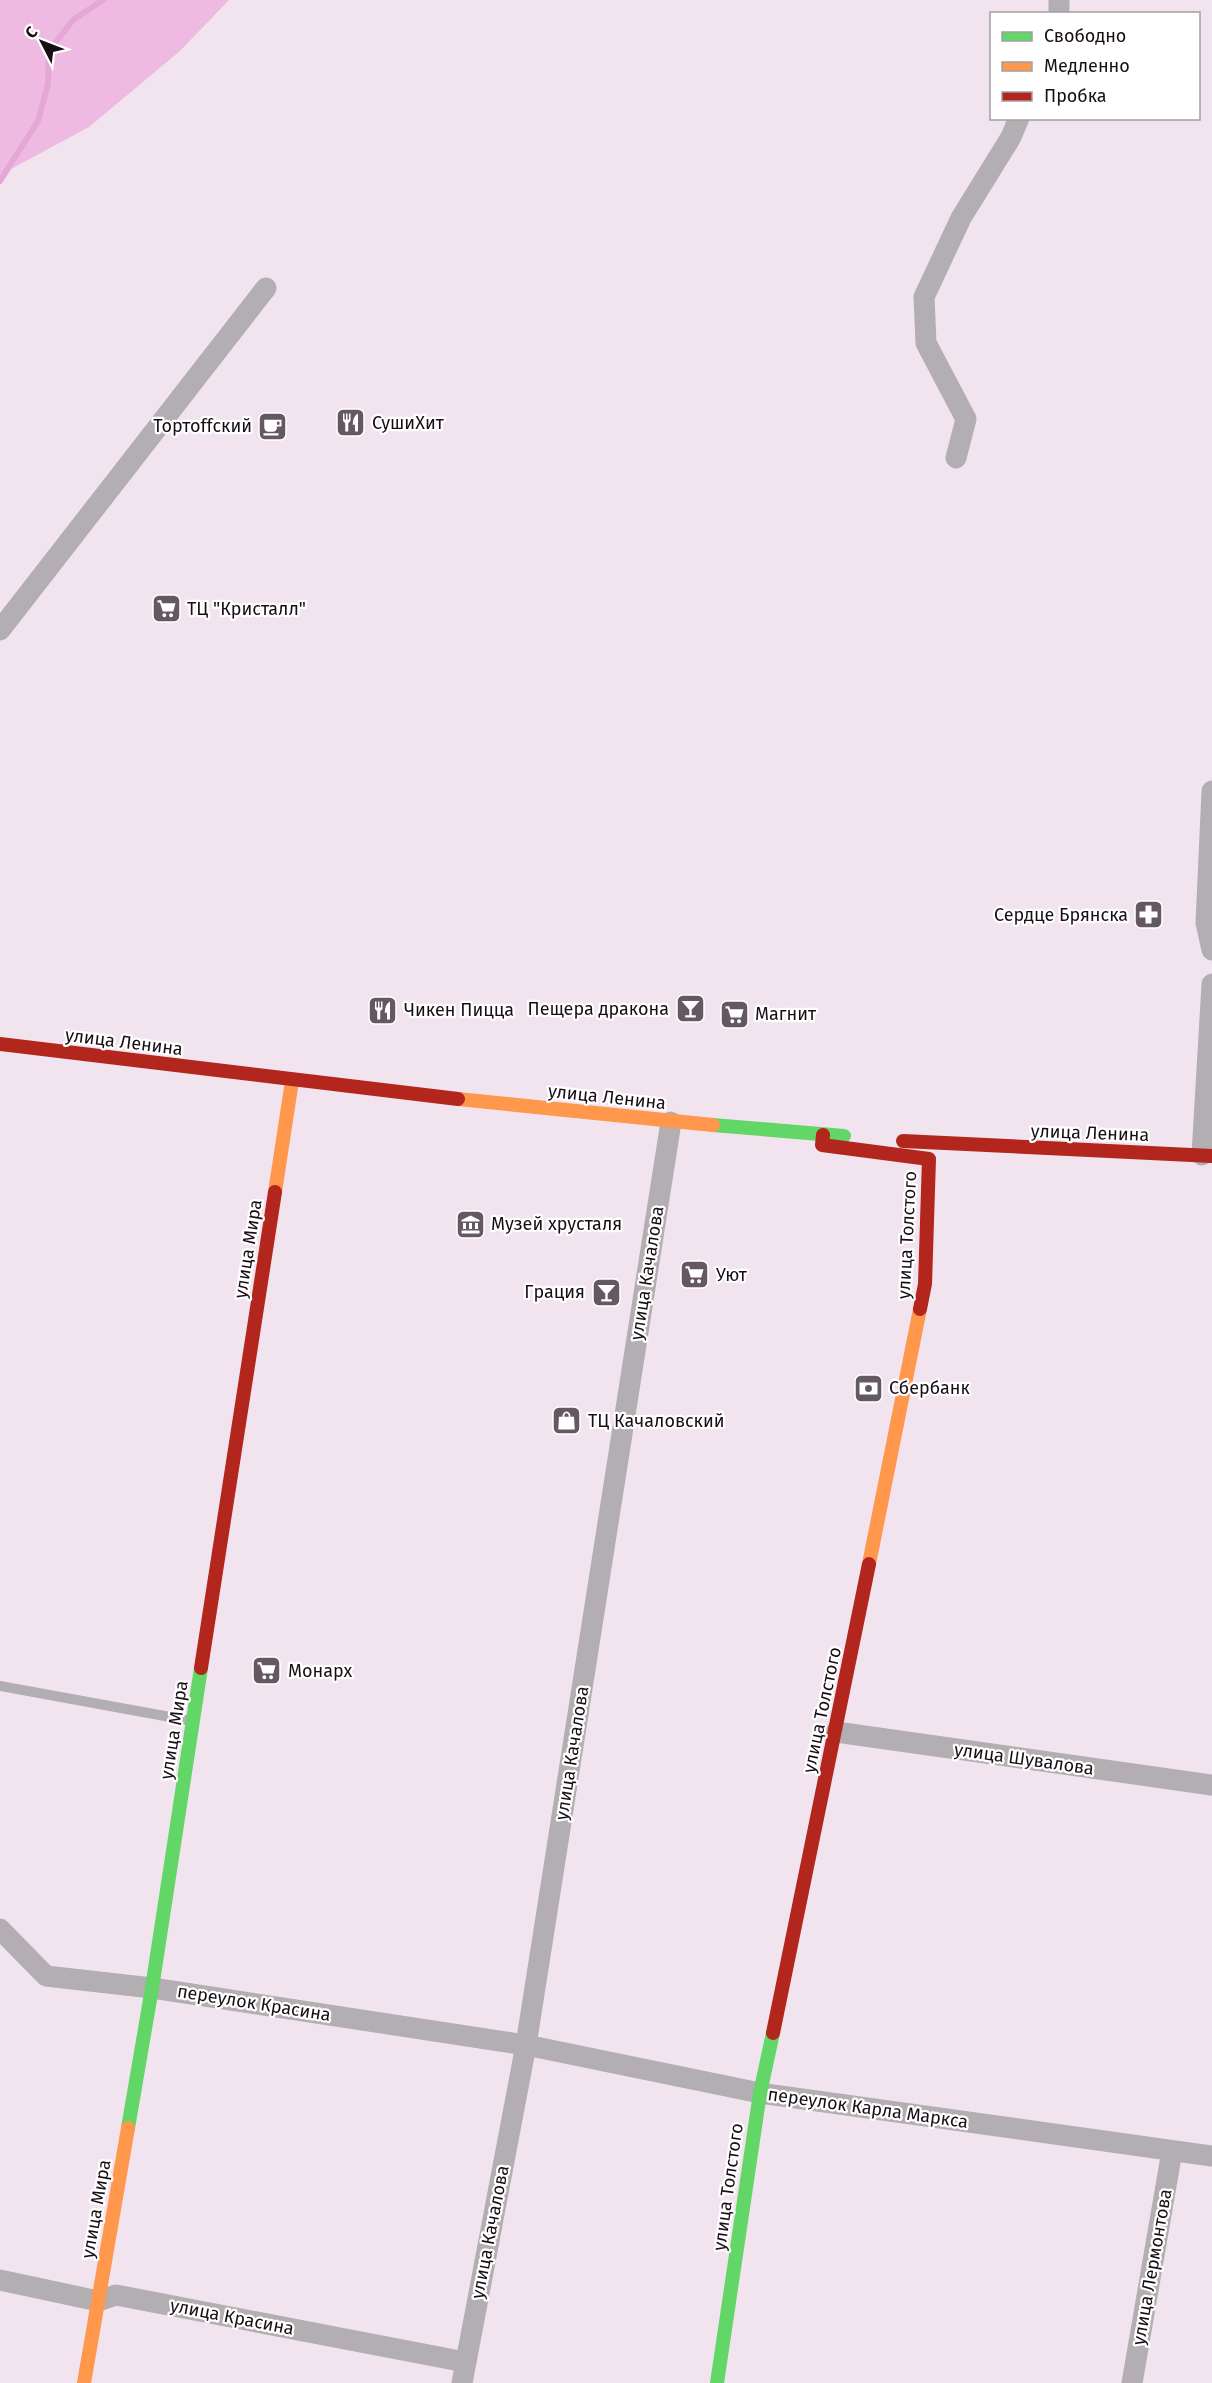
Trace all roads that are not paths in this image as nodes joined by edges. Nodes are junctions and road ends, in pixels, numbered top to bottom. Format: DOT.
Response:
graph roads {
  1 [pos="1018,120"];
  2 [pos="266,288"];
  3 [pos="956,458"];
  4 [pos="0,630"];
  5 [pos="1212,791"];
  6 [pos="1209,923"];
  7 [pos="1212,950"];
  8 [pos="1212,984"];
  9 [pos="0,1044"];
  10 [pos="292,1081"];
  11 [pos="671,1122"];
  12 [pos="824,1135"];
  13 [pos="1207,1156"];
  14 [pos="0,1686"];
  15 [pos="194,1721"];
  16 [pos="836,1732"];
  17 [pos="1212,1785"];
  18 [pos="0,1929"];
  19 [pos="152,1988"];
  20 [pos="526,2045"];
  21 [pos="760,2093"];
  22 [pos="1172,2151"];
  23 [pos="1212,2156"];
  24 [pos="0,2280"];
  25 [pos="98,2301"];
  26 [pos="464,2373"];
  27 [pos="84,2383"];
  28 [pos="717,2383"];
  29 [pos="1132,2383"];
  1 -- 3 [label="street"];
  2 -- 4 [label="street"];
  5 -- 6 [label="street"];
  6 -- 7 [label="street"];
  8 -- 13 [label="street"];
  9 -- 10 [label="street, улица Ленина"];
  10 -- 11 [label="street, улица Ленина"];
  10 -- 15 [label="street, улица Мира"];
  11 -- 12 [label="street, улица Ленина"];
  11 -- 20 [label="street, улица Качалова"];
  12 -- 13 [label="street, улица Ленина"];
  12 -- 16 [label="street, улица Толстого"];
  14 -- 15 [label="lane"];
  15 -- 19 [label="street, улица Мира"];
  16 -- 17 [label="street, улица Шувалова"];
  16 -- 21 [label="street, улица Толстого"];
  18 -- 19 [label="street, переулок Красина"];
  19 -- 20 [label="street, переулок Красина"];
  19 -- 25 [label="street, улица Мира"];
  20 -- 21 [label="street, переулок Карла Маркса"];
  20 -- 26 [label="street, улица Качалова"];
  21 -- 22 [label="street, переулок Карла Маркса"];
  21 -- 28 [label="street, улица Толстого"];
  22 -- 23 [label="street, переулок Карла Маркса"];
  22 -- 29 [label="street, улица Лермонтова"];
  24 -- 25 [label="street, улица Красина"];
  25 -- 26 [label="street, улица Красина"];
  25 -- 27 [label="street, улица Мира"];
}
